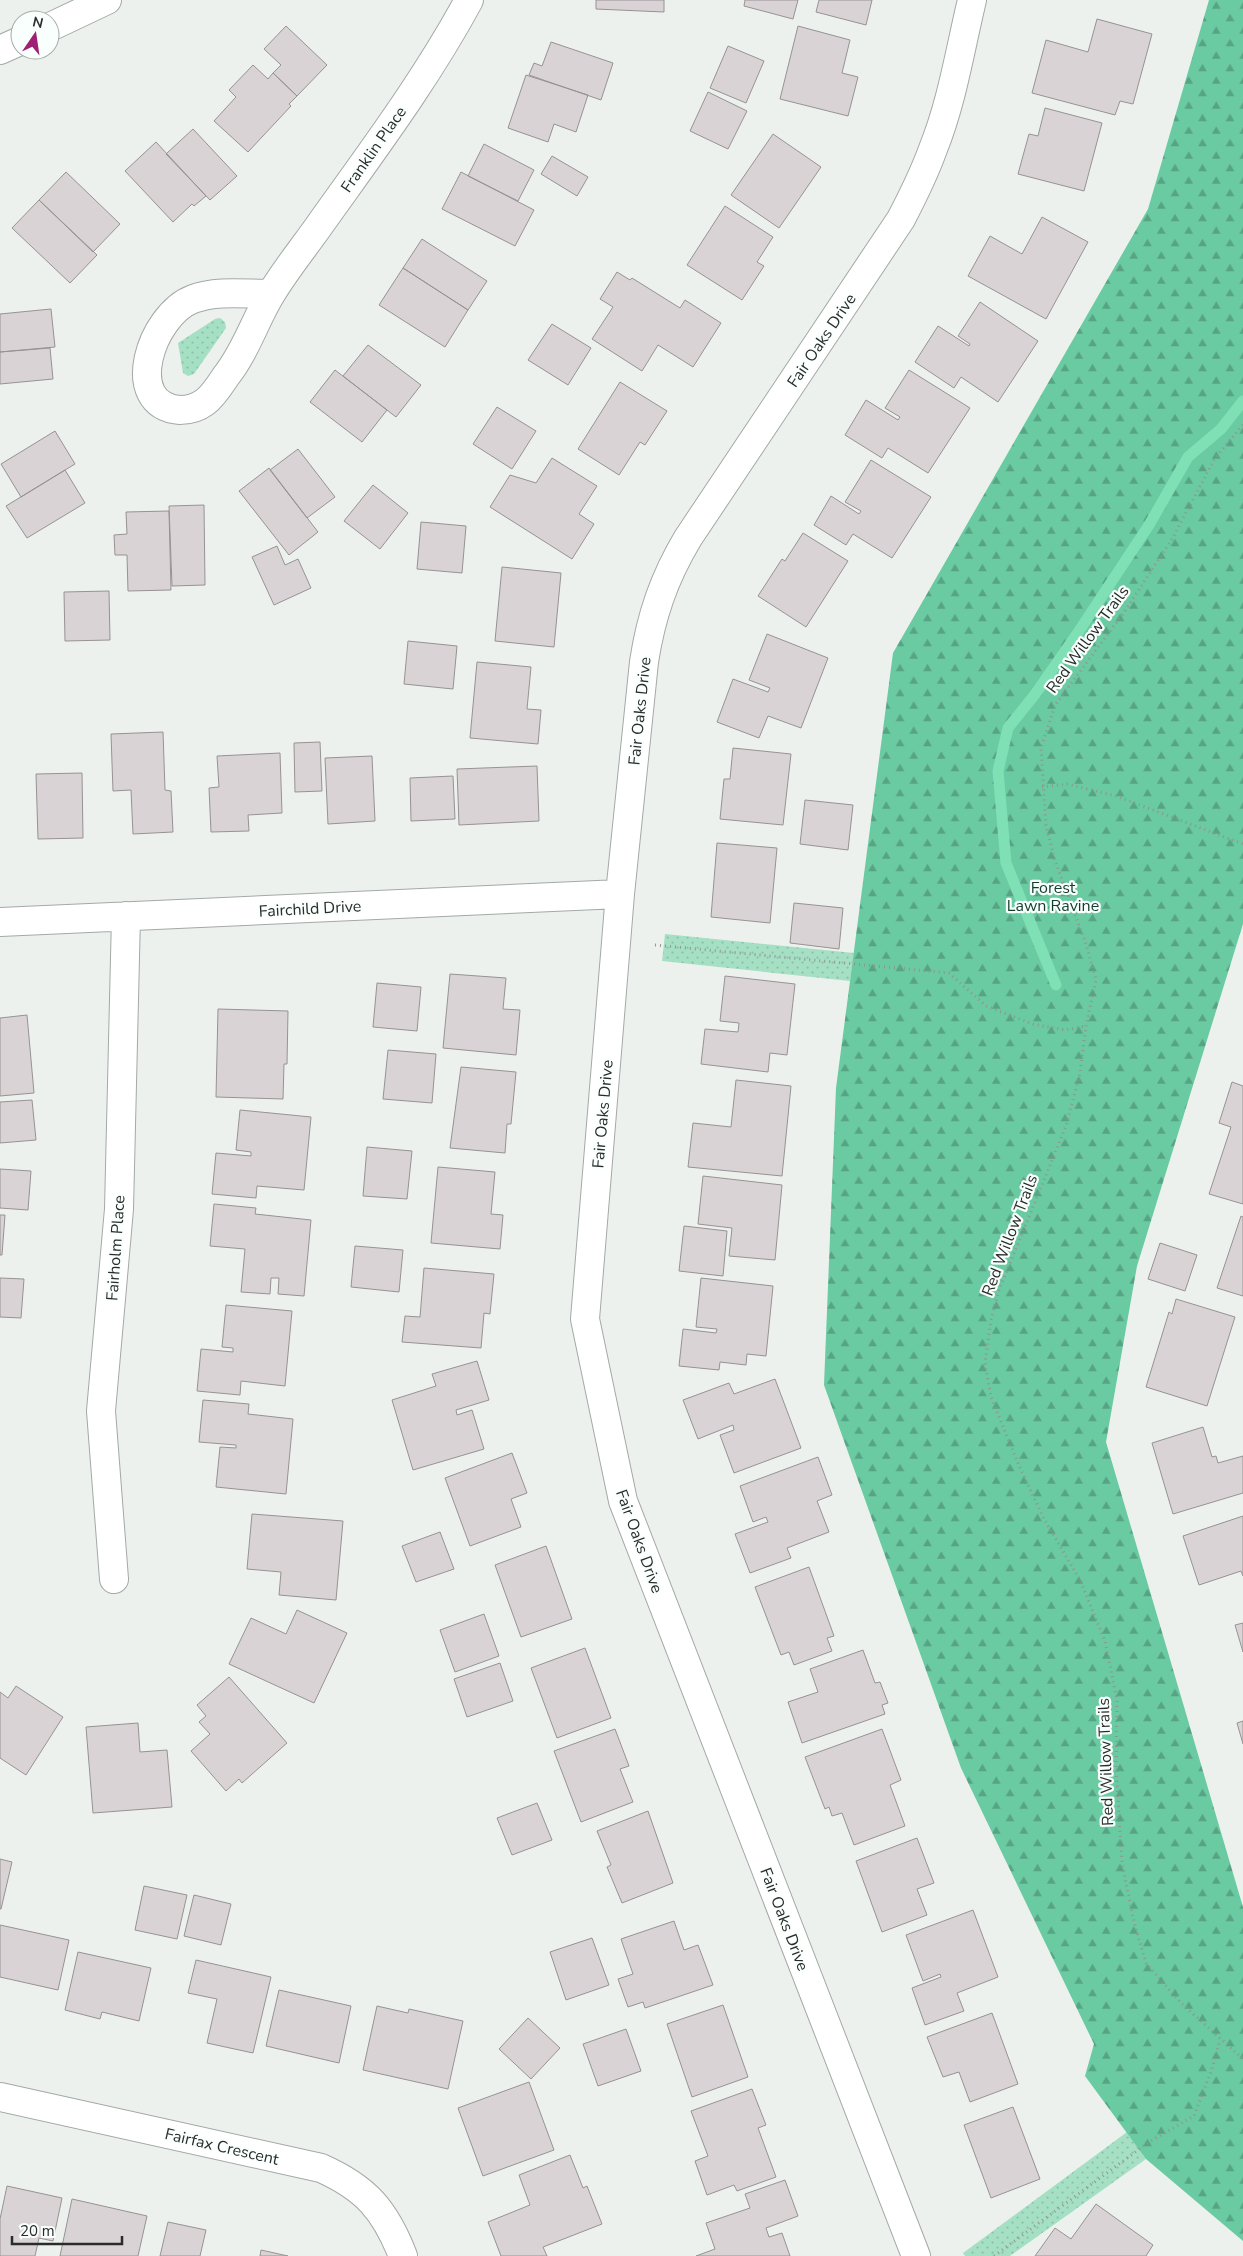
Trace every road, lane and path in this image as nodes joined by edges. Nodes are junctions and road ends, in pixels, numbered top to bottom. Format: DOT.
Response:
graph roads {
  1 [pos="107,0"];
  2 [pos="469,0"];
  3 [pos="972,0"];
  4 [pos="60,22"];
  5 [pos="271,294"];
  6 [pos="1243,425"];
  7 [pos="1042,787"];
  8 [pos="1243,844"];
  9 [pos="620,894"];
  10 [pos="126,916"];
  11 [pos="0,922"];
  12 [pos="655,945"];
  13 [pos="1086,1026"];
  14 [pos="114,1579"];
  15 [pos="1220,2040"];
  16 [pos="1243,2059"];
  17 [pos="0,2097"];
  18 [pos="402,2256"];
  19 [pos="916,2256"];
  20 [pos="994,2256"];
  1 -- 4 [label="street"];
  2 -- 5 [label="street, Franklin Place"];
  3 -- 9 [label="street, Fair Oaks Drive"];
  5 -- 5 [label="street, Franklin Place"];
  6 -- 7 [label="path, Red Willow Trails"];
  7 -- 8 [label="path"];
  7 -- 13 [label="path, Red Willow Trails"];
  9 -- 10 [label="street, Fairchild Drive"];
  9 -- 19 [label="street, Fair Oaks Drive"];
  10 -- 11 [label="street, Fairchild Drive"];
  10 -- 14 [label="street, Fairholm Place"];
  12 -- 13 [label="path"];
  13 -- 15 [label="path, Red Willow Trails"];
  15 -- 16 [label="path, Red Willow Trails"];
  15 -- 20 [label="path"];
  17 -- 18 [label="street, Fairfax Crescent"];
}
